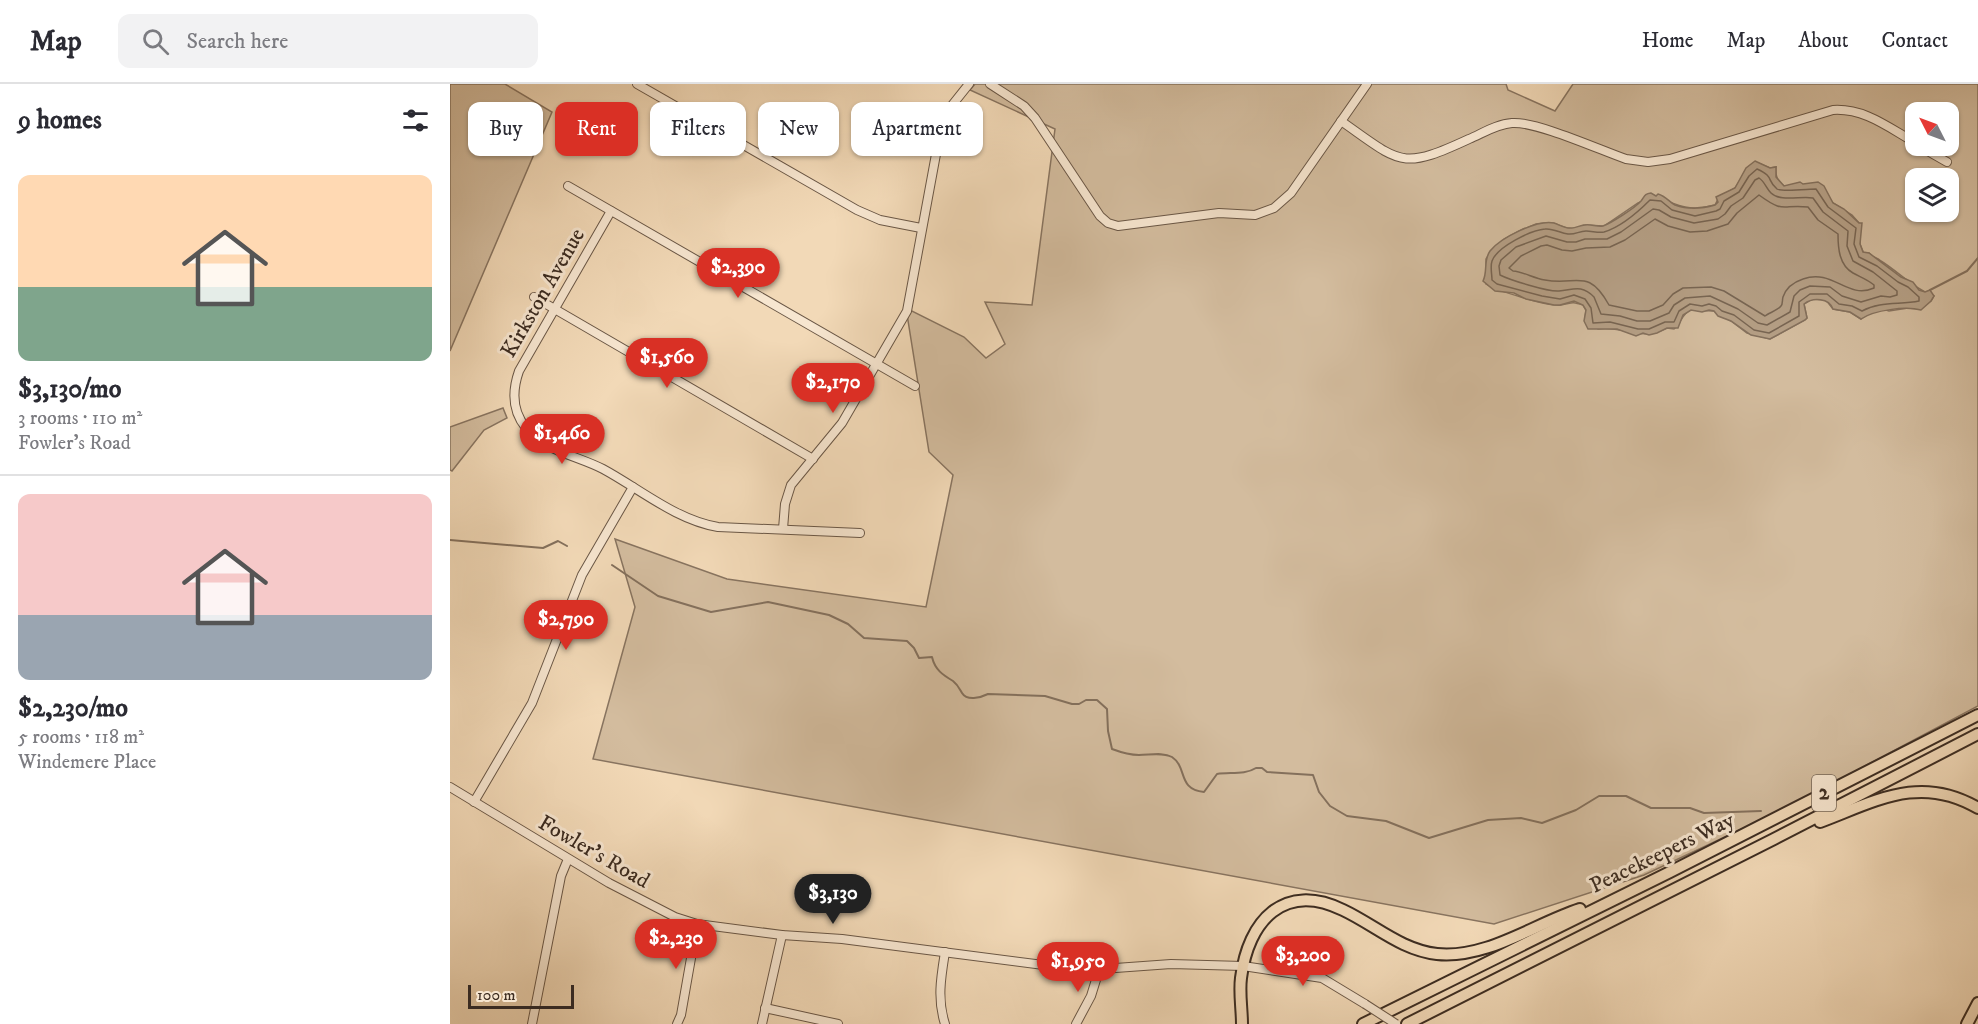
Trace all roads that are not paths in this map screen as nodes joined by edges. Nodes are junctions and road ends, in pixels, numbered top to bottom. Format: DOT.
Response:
graph roads {
  1 [pos="637,84"];
  2 [pos="969,84"];
  3 [pos="990,84"];
  4 [pos="1367,84"];
  5 [pos="1341,121"];
  6 [pos="1905,137"];
  7 [pos="1937,156"];
  8 [pos="1947,162"];
  9 [pos="568,186"];
  10 [pos="611,211"];
  11 [pos="921,228"];
  12 [pos="534,297"];
  13 [pos="554,309"];
  14 [pos="877,364"];
  15 [pos="915,386"];
  16 [pos="813,459"];
  17 [pos="633,487"];
  18 [pos="783,529"];
  19 [pos="860,533"];
  20 [pos="1978,715"];
  21 [pos="1978,734"];
  22 [pos="450,786"];
  23 [pos="474,802"];
  24 [pos="1978,808"];
  25 [pos="1774,839"];
  26 [pos="568,859"];
  27 [pos="1619,896"];
  28 [pos="697,924"];
  29 [pos="782,934"];
  30 [pos="945,952"];
  31 [pos="1243,966"];
  32 [pos="1099,970"];
  33 [pos="1978,1002"];
  34 [pos="765,1008"];
  35 [pos="532,1024"];
  36 [pos="677,1024"];
  37 [pos="762,1024"];
  38 [pos="838,1024"];
  39 [pos="945,1024"];
  40 [pos="1076,1024"];
  41 [pos="1242,1024"];
  42 [pos="1363,1024"];
  43 [pos="1396,1024"];
  44 [pos="1407,1024"];
  45 [pos="1967,1024"];
  1 -- 11 [label="street"];
  2 -- 11 [label="street"];
  3 -- 5 [label="street"];
  4 -- 5 [label="street"];
  5 -- 6 [label="street"];
  7 -- 8 [label="street"];
  9 -- 10 [label="street"];
  10 -- 13 [label="street, Kirkston Avenue"];
  10 -- 14 [label="street"];
  11 -- 14 [label="street"];
  12 -- 13 [label="street"];
  13 -- 16 [label="street"];
  13 -- 17 [label="street, Kirkston Avenue"];
  14 -- 15 [label="street"];
  14 -- 16 [label="street"];
  16 -- 18 [label="street"];
  17 -- 18 [label="street, Kirkston Avenue"];
  17 -- 23 [label="street"];
  18 -- 19 [label="street, Kirkston Avenue"];
  20 -- 27 [label="highway, Peacekeepers Way / 2"];
  21 -- 25 [label="highway, Peacekeepers Way / 2"];
  22 -- 23 [label="street, Fowler's Road"];
  23 -- 26 [label="street, Fowler's Road"];
  24 -- 25 [label="highway"];
  25 -- 44 [label="highway, Peacekeepers Way / 2"];
  26 -- 28 [label="street, Fowler's Road"];
  26 -- 35 [label="street"];
  27 -- 31 [label="highway"];
  27 -- 42 [label="highway, Peacekeepers Way / 2"];
  28 -- 29 [label="street, Fowler's Road"];
  28 -- 36 [label="street"];
  29 -- 30 [label="street, Fowler's Road"];
  29 -- 34 [label="street"];
  30 -- 32 [label="street, Fowler's Road"];
  30 -- 39 [label="street"];
  31 -- 32 [label="street, Fowler's Road"];
  31 -- 41 [label="highway"];
  31 -- 43 [label="street, Fowler's Road, bridge"];
  32 -- 40 [label="street"];
  33 -- 45 [label="highway"];
  34 -- 37 [label="street"];
  34 -- 38 [label="street"];
}
